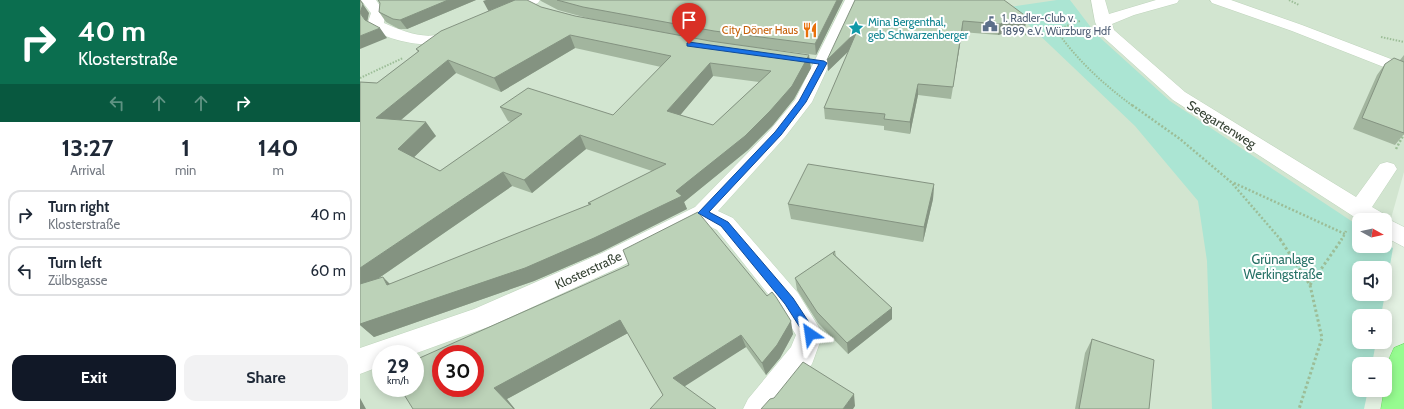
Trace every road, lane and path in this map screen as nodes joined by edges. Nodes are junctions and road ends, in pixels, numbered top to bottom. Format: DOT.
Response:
graph roads {
  1 [pos="368,0"];
  2 [pos="852,0"];
  3 [pos="1098,0"];
  4 [pos="1172,0"];
  5 [pos="1217,0"];
  6 [pos="535,4"];
  7 [pos="376,22"];
  8 [pos="1103,22"];
  9 [pos="360,26"];
  10 [pos="1000,33"];
  11 [pos="404,57"];
  12 [pos="1404,70"];
  13 [pos="360,78"];
  14 [pos="1387,169"];
  15 [pos="1231,182"];
  16 [pos="703,213"];
  17 [pos="1364,213"];
  18 [pos="1368,213"];
  19 [pos="1352,228"];
  20 [pos="1392,230"];
  21 [pos="1345,234"];
  22 [pos="1404,238"];
  23 [pos="1310,285"];
  24 [pos="1404,357"];
  25 [pos="360,361"];
  26 [pos="758,409"];
  27 [pos="1299,409"];
  28 [pos="1396,409"];
  1 -- 7 [label="street"];
  2 -- 16 [label="street, Klosterstraße"];
  3 -- 8 [label="street, Seegartenweg"];
  4 -- 8 [label="street"];
  5 -- 12 [label="street"];
  6 -- 7 [label="street"];
  7 -- 9 [label="street"];
  8 -- 17 [label="street, Seegartenweg"];
  10 -- 15 [label="path"];
  11 -- 13 [label="path"];
  14 -- 18 [label="street"];
  15 -- 21 [label="path"];
  15 -- 23 [label="path"];
  16 -- 25 [label="street, Klosterstraße"];
  16 -- 26 [label="street"];
  19 -- 21 [label="path"];
  20 -- 22 [label="street"];
  21 -- 23 [label="path"];
  23 -- 27 [label="path"];
  24 -- 28 [label="main road"];
}
